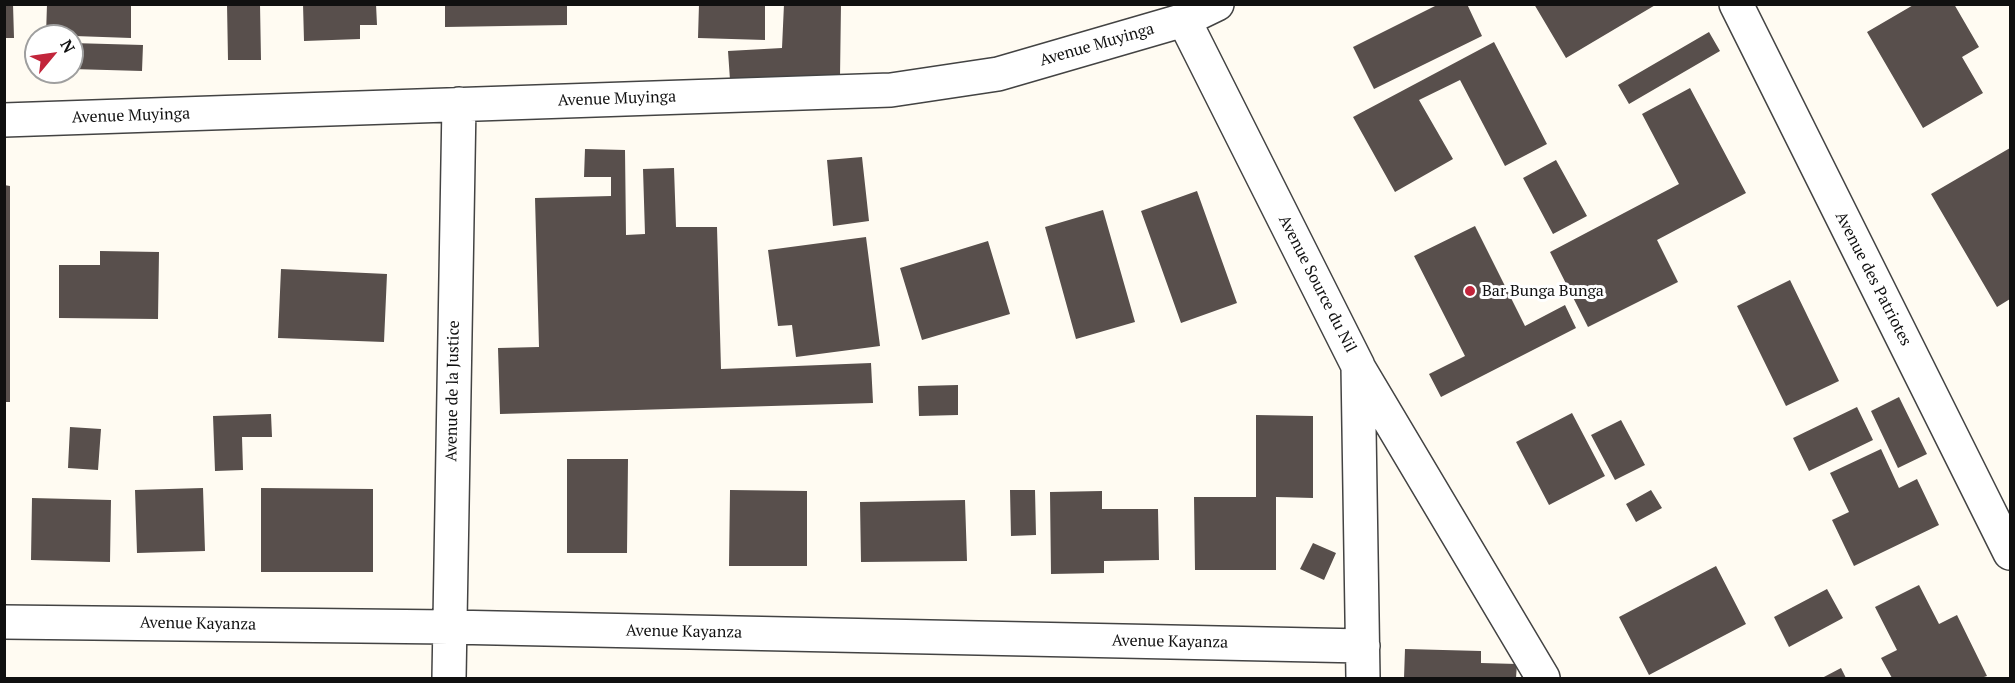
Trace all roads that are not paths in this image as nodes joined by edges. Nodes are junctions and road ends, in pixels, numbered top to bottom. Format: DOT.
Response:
graph roads {
  1 [pos="1217,4"];
  2 [pos="1736,4"];
  3 [pos="1184,20"];
  4 [pos="459,104"];
  5 [pos="4,120"];
  6 [pos="1358,366"];
  7 [pos="2010,553"];
  8 [pos="4,622"];
  9 [pos="449,627"];
  10 [pos="1363,646"];
  11 [pos="449,678"];
  12 [pos="1363,678"];
  13 [pos="1543,678"];
  1 -- 3 [label="street, Avenue Muyinga"];
  2 -- 7 [label="street, Avenue des Patriotes"];
  3 -- 4 [label="street, Avenue Muyinga"];
  3 -- 6 [label="street, Avenue Source du Nil"];
  4 -- 5 [label="street, Avenue Muyinga"];
  4 -- 9 [label="street, Avenue de la Justice"];
  6 -- 10 [label="street, Avenue Source du Nil"];
  6 -- 13 [label="street"];
  8 -- 9 [label="street, Avenue Kayanza"];
  9 -- 10 [label="street, Avenue Kayanza"];
  9 -- 11 [label="street, Avenue de la Justice"];
  10 -- 12 [label="street, Avenue Source du Nil"];
}
